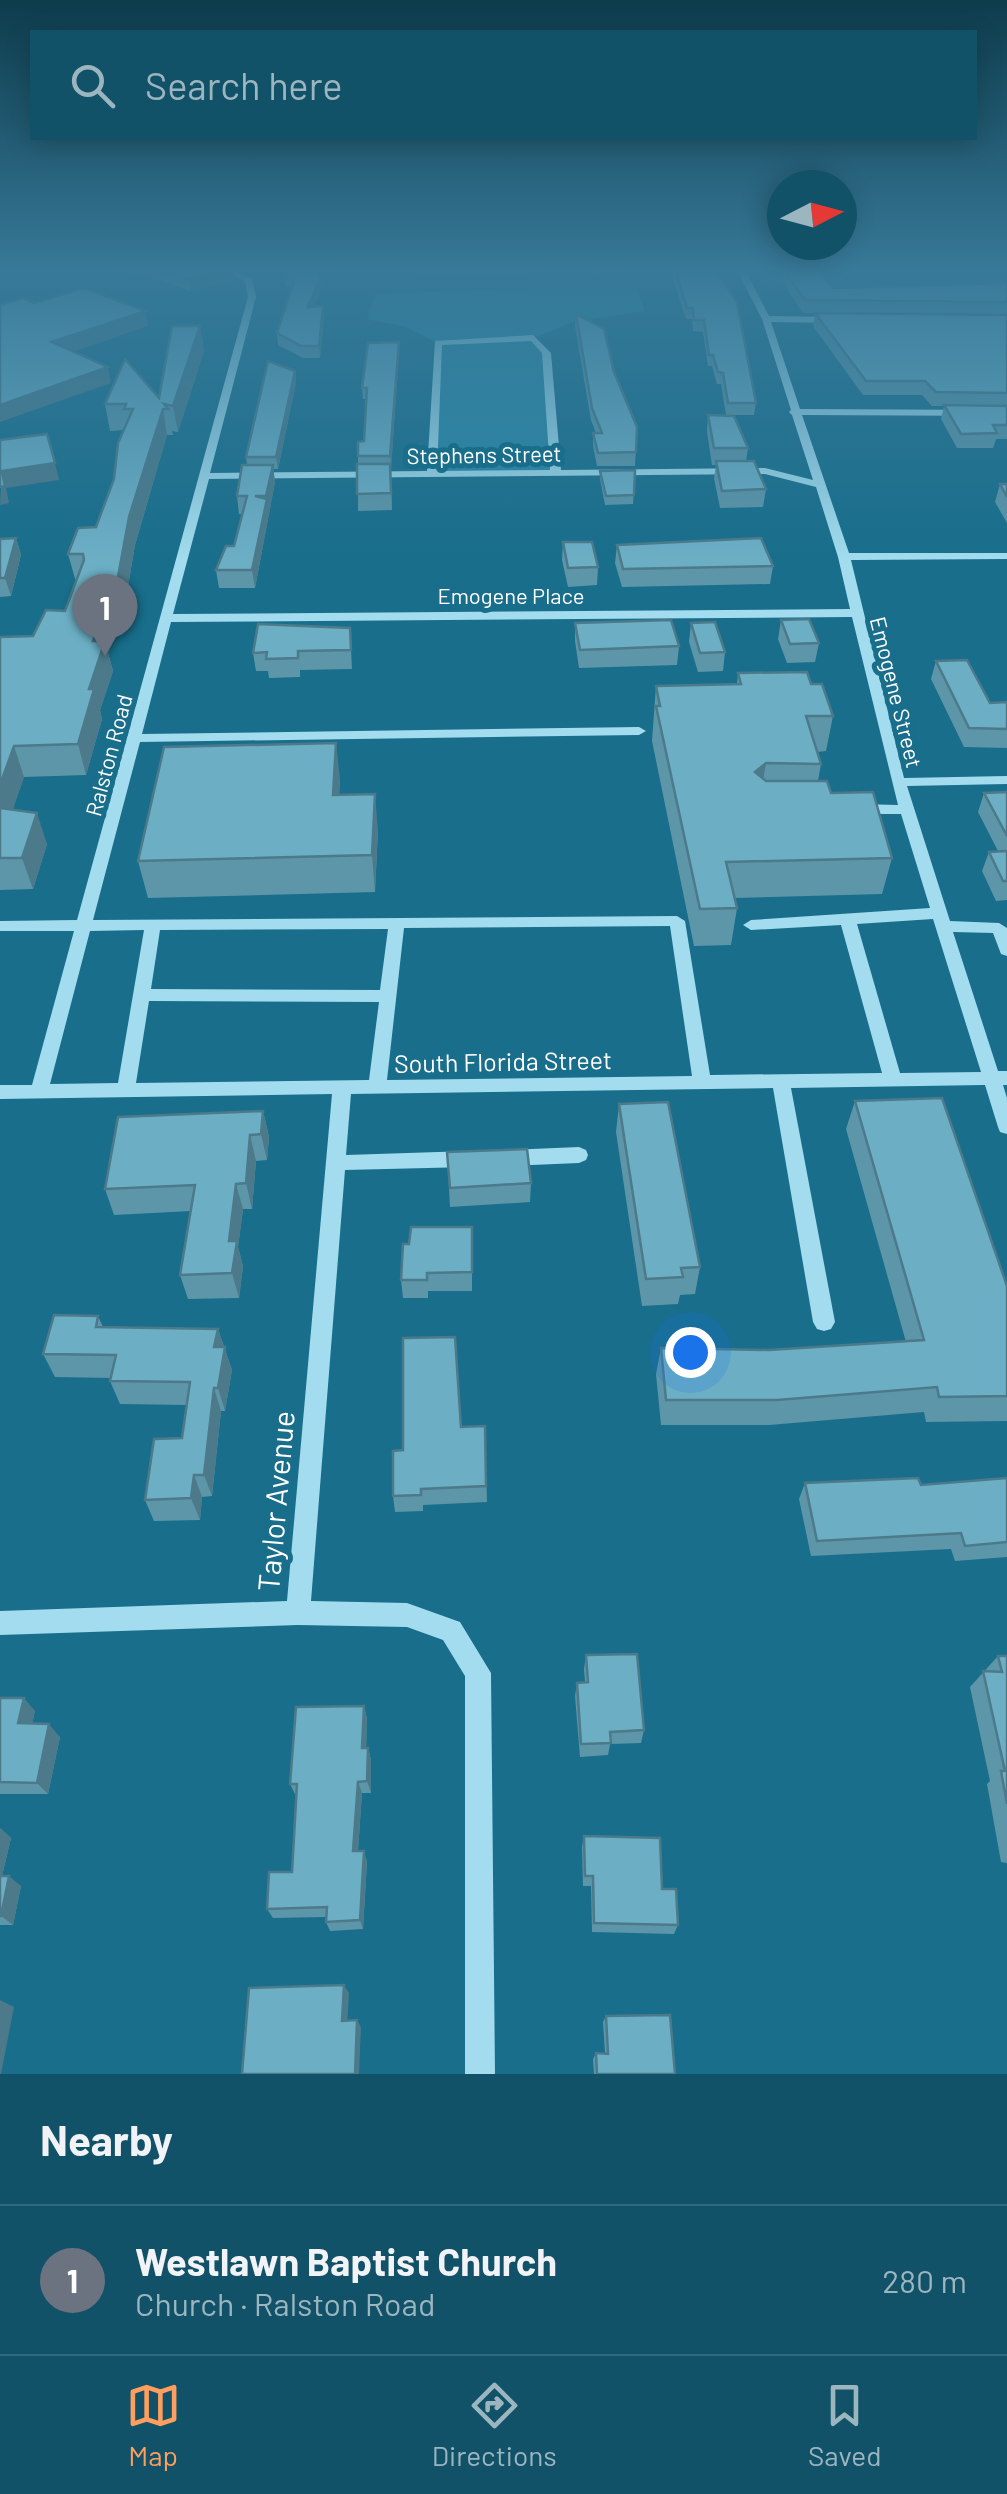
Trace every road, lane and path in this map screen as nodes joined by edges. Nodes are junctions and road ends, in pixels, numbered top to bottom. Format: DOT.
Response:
graph roads {
  1 [pos="233,367"];
  2 [pos="437,367"];
  3 [pos="547,367"];
  4 [pos="780,367"];
  5 [pos="794,412"];
  6 [pos="1007,414"];
  7 [pos="808,454"];
  8 [pos="765,471"];
  9 [pos="556,473"];
  10 [pos="432,474"];
  11 [pos="204,476"];
  12 [pos="822,485"];
  13 [pos="1007,556"];
  14 [pos="844,557"];
  15 [pos="857,612"];
  16 [pos="165,618"];
  17 [pos="640,731"];
  18 [pos="133,738"];
  19 [pos="1007,780"];
  20 [pos="898,782"];
  21 [pos="846,809"];
  22 [pos="907,810"];
  23 [pos="943,919"];
  24 [pos="848,921"];
  25 [pos="396,923"];
  26 [pos="152,925"];
  27 [pos="751,925"];
  28 [pos="0,926"];
  29 [pos="83,926"];
  30 [pos="1007,950"];
  31 [pos="142,996"];
  32 [pos="388,996"];
  33 [pos="1000,1078"];
  34 [pos="893,1080"];
  35 [pos="781,1082"];
  36 [pos="702,1083"];
  37 [pos="378,1088"];
  38 [pos="342,1089"];
  39 [pos="126,1091"];
  40 [pos="0,1092"];
  41 [pos="39,1092"];
  42 [pos="1007,1127"];
  43 [pos="580,1155"];
  44 [pos="336,1163"];
  45 [pos="824,1322"];
  46 [pos="298,1613"];
  47 [pos="0,1622"];
  48 [pos="480,2074"];
  1 -- 11 [label="street, Ralston Road"];
  2 -- 10 [label="street"];
  3 -- 9 [label="street"];
  4 -- 5 [label="street, Emogene Street"];
  5 -- 6 [label="street"];
  5 -- 7 [label="street, Emogene Street"];
  7 -- 8 [label="street, Stephens Street"];
  7 -- 12 [label="street, Emogene Street"];
  8 -- 9 [label="street, Stephens Street"];
  8 -- 12 [label="street, Stephens Street"];
  9 -- 10 [label="street, Stephens Street"];
  10 -- 11 [label="street, Stephens Street"];
  11 -- 16 [label="street, Ralston Road"];
  12 -- 14 [label="street, Emogene Street"];
  13 -- 14 [label="street"];
  14 -- 15 [label="street, Emogene Street"];
  15 -- 16 [label="street, Emogene Place"];
  15 -- 20 [label="street, Emogene Street"];
  16 -- 18 [label="street, Ralston Road"];
  17 -- 18 [label="street"];
  18 -- 29 [label="street, Ralston Road"];
  19 -- 20 [label="street"];
  20 -- 22 [label="street, Emogene Street"];
  21 -- 22 [label="street"];
  22 -- 23 [label="street, Emogene Street"];
  23 -- 24 [label="street"];
  23 -- 30 [label="street"];
  23 -- 33 [label="street, Emogene Street"];
  24 -- 27 [label="street"];
  24 -- 34 [label="street"];
  25 -- 26 [label="street"];
  25 -- 32 [label="street"];
  25 -- 36 [label="street"];
  26 -- 29 [label="street"];
  26 -- 31 [label="street"];
  28 -- 29 [label="street"];
  29 -- 41 [label="street, Ralston Road"];
  31 -- 32 [label="street"];
  31 -- 39 [label="street"];
  32 -- 37 [label="street"];
  33 -- 34 [label="street, South Florida Street"];
  33 -- 42 [label="street, Emogene Street"];
  34 -- 35 [label="street, South Florida Street"];
  35 -- 36 [label="street, South Florida Street"];
  35 -- 45 [label="street"];
  36 -- 37 [label="street, South Florida Street"];
  37 -- 38 [label="street, South Florida Street"];
  38 -- 39 [label="street, South Florida Street"];
  38 -- 44 [label="street, Taylor Avenue"];
  39 -- 41 [label="street, South Florida Street"];
  40 -- 41 [label="street, South Florida Street"];
  43 -- 44 [label="street"];
  44 -- 46 [label="street, Taylor Avenue"];
  46 -- 47 [label="street"];
  46 -- 48 [label="street, Taylor Avenue"];
}
